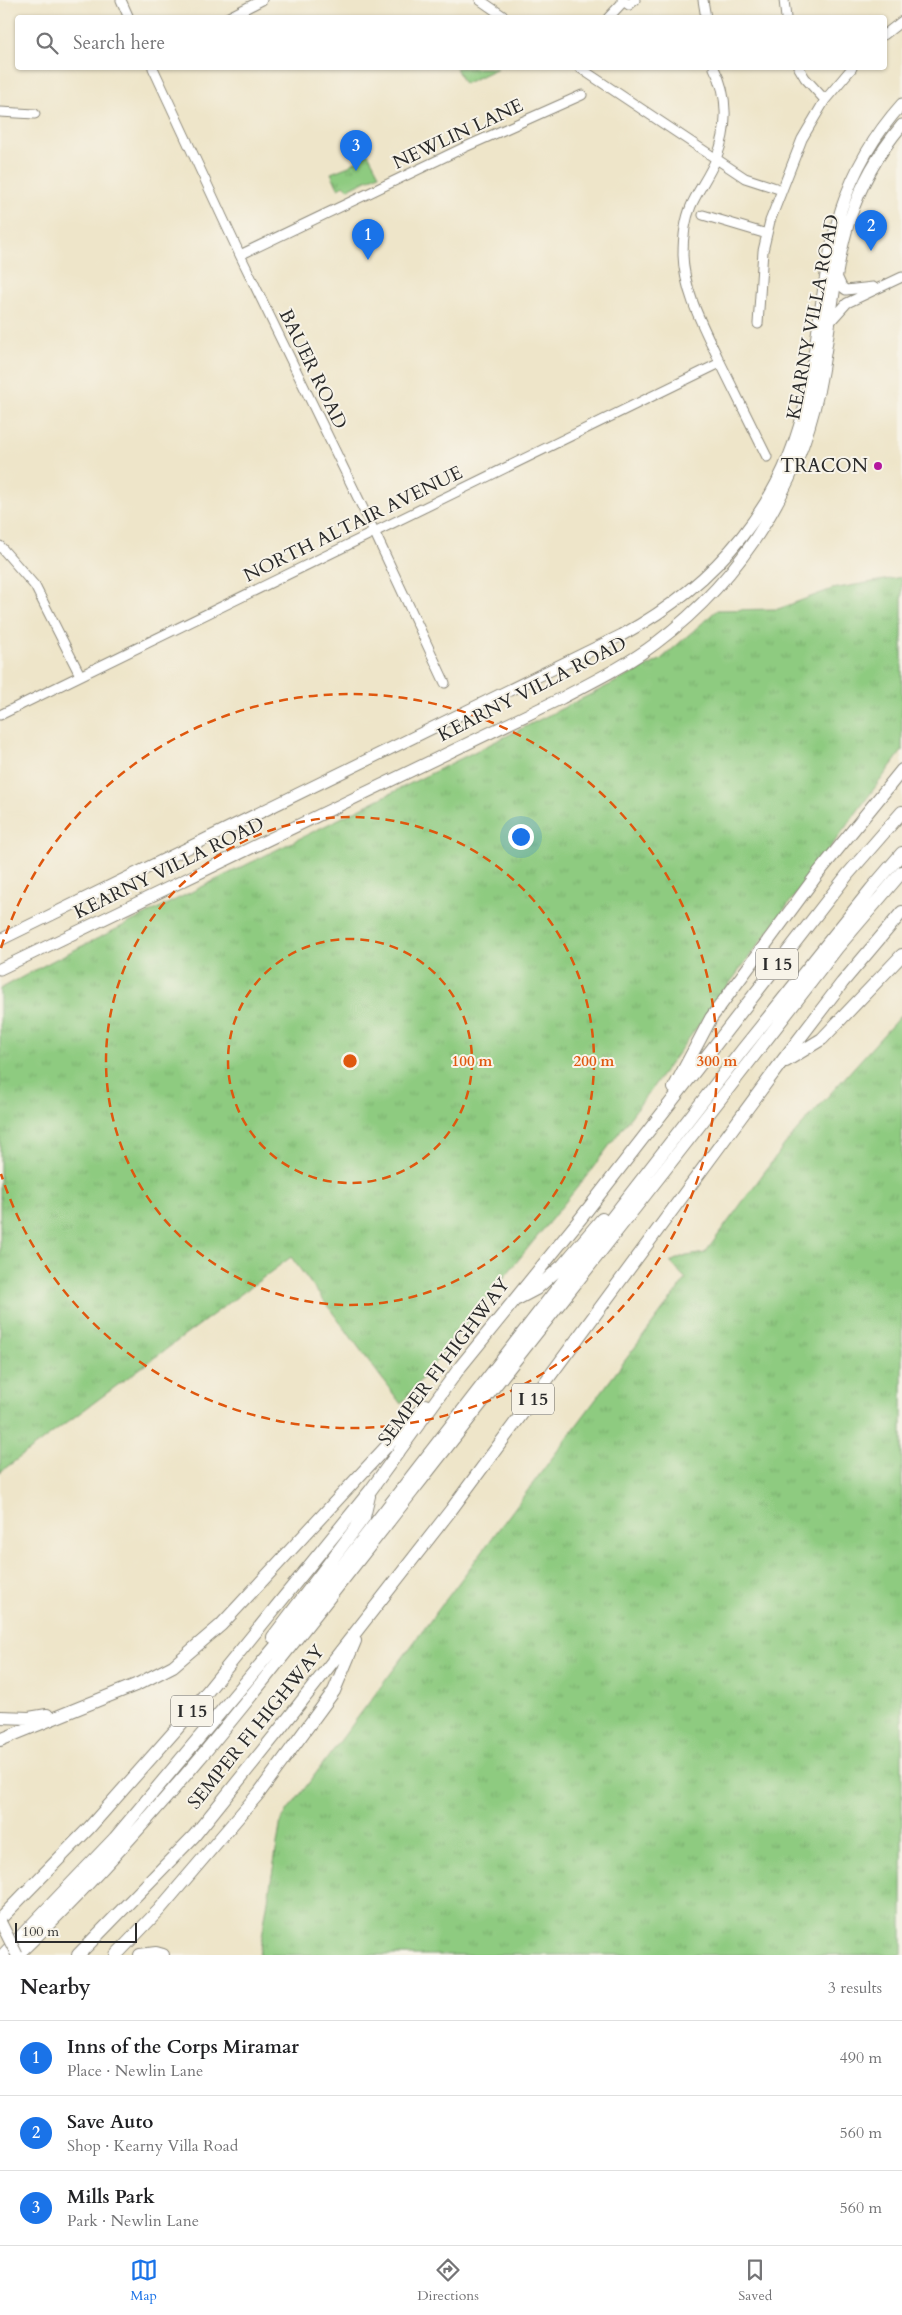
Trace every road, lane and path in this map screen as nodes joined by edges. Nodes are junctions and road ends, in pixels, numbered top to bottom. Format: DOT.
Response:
graph roads {
  1 [pos="121,0"];
  2 [pos="262,0"];
  3 [pos="480,0"];
  4 [pos="635,0"];
  5 [pos="703,0"];
  6 [pos="784,0"];
  7 [pos="623,1"];
  8 [pos="128,15"];
  9 [pos="233,15"];
  10 [pos="502,15"];
  11 [pos="611,15"];
  12 [pos="706,15"];
  13 [pos="786,15"];
  14 [pos="902,21"];
  15 [pos="887,32"];
  16 [pos="154,70"];
  17 [pos="590,70"];
  18 [pos="715,70"];
  19 [pos="799,70"];
  20 [pos="850,70"];
  21 [pos="582,95"];
  22 [pos="825,100"];
  23 [pos="902,104"];
  24 [pos="0,112"];
  25 [pos="35,114"];
  26 [pos="902,125"];
  27 [pos="716,160"];
  28 [pos="782,190"];
  29 [pos="703,215"];
  30 [pos="766,234"];
  31 [pos="240,255"];
  32 [pos="837,268"];
  33 [pos="902,277"];
  34 [pos="883,286"];
  35 [pos="829,323"];
  36 [pos="758,324"];
  37 [pos="720,363"];
  38 [pos="767,457"];
  39 [pos="374,531"];
  40 [pos="0,546"];
  41 [pos="80,675"];
  42 [pos="445,683"];
  43 [pos="0,715"];
  44 [pos="902,770"];
  45 [pos="902,812"];
  46 [pos="902,853"];
  47 [pos="902,872"];
  48 [pos="902,912"];
  49 [pos="0,940"];
  50 [pos="902,955"];
  51 [pos="0,970"];
  52 [pos="780,1064"];
  53 [pos="658,1119"];
  54 [pos="632,1192"];
  55 [pos="512,1302"];
  56 [pos="461,1366"];
  57 [pos="370,1491"];
  58 [pos="362,1625"];
  59 [pos="241,1690"];
  60 [pos="67,1712"];
  61 [pos="0,1717"];
  62 [pos="0,1740"];
  63 [pos="0,1920"];
  64 [pos="3,1955"];
  65 [pos="17,1955"];
  66 [pos="78,1955"];
  67 [pos="116,1955"];
  68 [pos="140,1955"];
  69 [pos="163,1955"];
  1 -- 8 [label="street"];
  2 -- 9 [label="street"];
  3 -- 10 [label="street"];
  4 -- 7 [label="street"];
  5 -- 12 [label="street"];
  6 -- 13 [label="street"];
  7 -- 11 [label="street"];
  14 -- 15 [label="street"];
  16 -- 31 [label="street, BAUER ROAD"];
  17 -- 27 [label="street"];
  18 -- 27 [label="street"];
  19 -- 22 [label="street"];
  20 -- 22 [label="street"];
  21 -- 31 [label="street, NEWLIN LANE"];
  22 -- 28 [label="street"];
  23 -- 49 [label="main road, KEARNY VILLA ROAD"];
  24 -- 25 [label="street"];
  26 -- 32 [label="main road, KEARNY VILLA ROAD"];
  27 -- 28 [label="street"];
  27 -- 37 [label="street"];
  28 -- 30 [label="street"];
  29 -- 30 [label="street"];
  30 -- 36 [label="street"];
  31 -- 39 [label="street, BAUER ROAD"];
  32 -- 34 [label="street"];
  32 -- 35 [label="main road, KEARNY VILLA ROAD"];
  33 -- 34 [label="street"];
  34 -- 35 [label="street"];
  35 -- 51 [label="main road, KEARNY VILLA ROAD"];
  37 -- 38 [label="street"];
  37 -- 39 [label="street, NORTH ALTAIR AVENUE"];
  39 -- 41 [label="street, NORTH ALTAIR AVENUE"];
  39 -- 42 [label="street, BAUER ROAD"];
  40 -- 41 [label="street"];
  41 -- 43 [label="street, NORTH ALTAIR AVENUE"];
  44 -- 53 [label="highway"];
  45 -- 53 [label="highway, SEMPER FI HIGHWAY / I 15"];
  46 -- 54 [label="highway"];
  47 -- 65 [label="highway"];
  48 -- 52 [label="highway, SEMPER FI HIGHWAY / I 15"];
  50 -- 52 [label="highway"];
  52 -- 58 [label="highway, SEMPER FI HIGHWAY / I 15"];
  53 -- 55 [label="highway, SEMPER FI HIGHWAY / I 15"];
  54 -- 55 [label="highway"];
  54 -- 59 [label="highway"];
  55 -- 56 [label="highway, SEMPER FI HIGHWAY / I 15"];
  56 -- 57 [label="highway, SEMPER FI HIGHWAY / I 15"];
  56 -- 60 [label="highway"];
  57 -- 59 [label="highway"];
  57 -- 63 [label="highway, SEMPER FI HIGHWAY / I 15"];
  58 -- 66 [label="highway, SEMPER FI HIGHWAY / I 15"];
  58 -- 67 [label="highway"];
  59 -- 64 [label="highway"];
  60 -- 61 [label="highway"];
  60 -- 62 [label="highway"];
  63 -- 65 [label="main road, bridge"];
  68 -- 69 [label="highway"];
}
